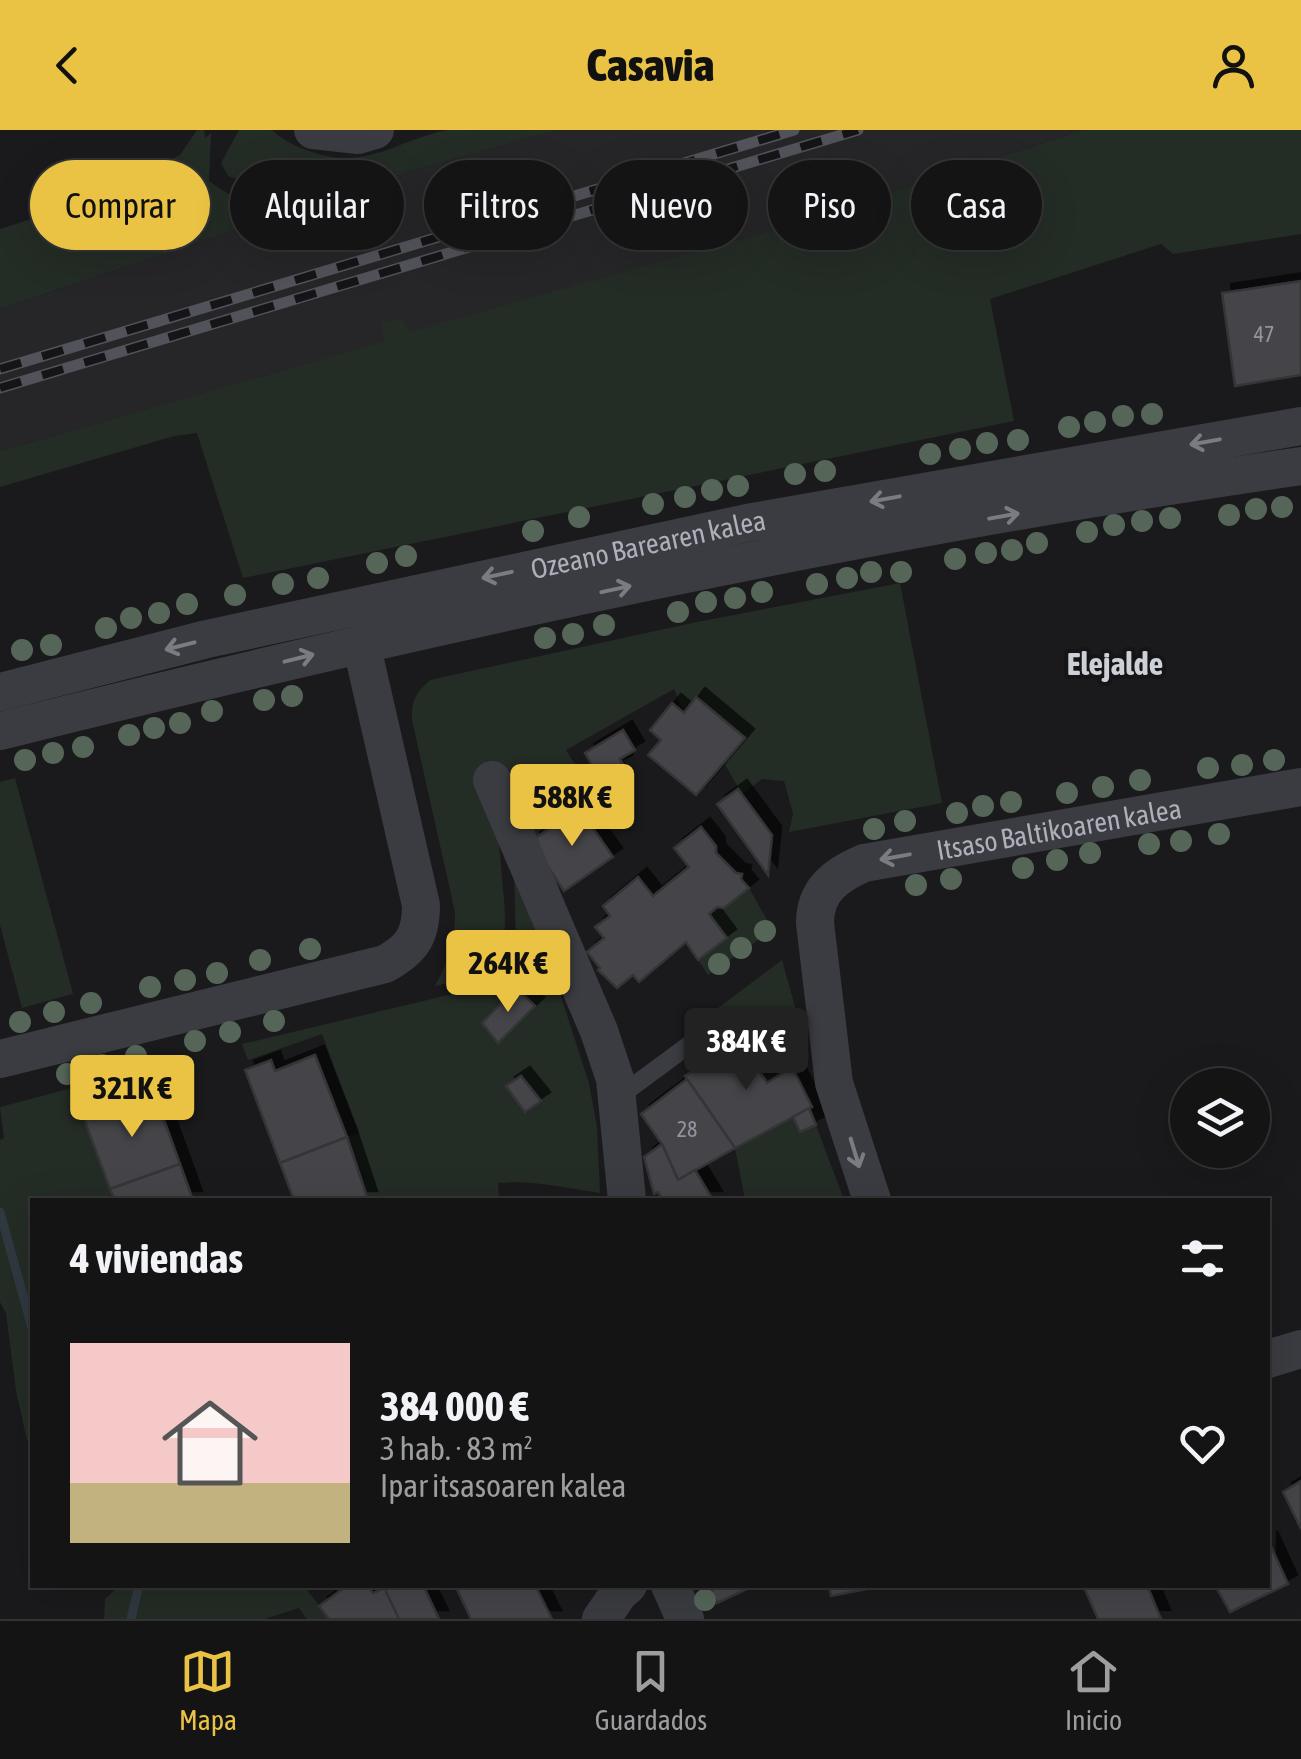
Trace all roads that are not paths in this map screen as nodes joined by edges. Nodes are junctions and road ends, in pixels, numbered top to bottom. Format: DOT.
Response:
graph roads {
  1 [pos="314,130"];
  2 [pos="376,130"];
  3 [pos="1301,426"];
  4 [pos="1301,466"];
  5 [pos="361,642"];
  6 [pos="0,692"];
  7 [pos="0,732"];
  8 [pos="492,780"];
  9 [pos="1301,787"];
  10 [pos="724,1019"];
  11 [pos="0,1059"];
  12 [pos="617,1098"];
  13 [pos="627,1198"];
  14 [pos="871,1198"];
  15 [pos="1301,1350"];
  16 [pos="1270,1358"];
  17 [pos="624,1588"];
  18 [pos="671,1588"];
  19 [pos="601,1619"];
  20 [pos="685,1619"];
  1 -- 2 [label="street"];
  3 -- 6 [label="street, Ozeano Barearen kalea, one-way"];
  5 -- 4 [label="street, Ozeano Barearen kalea, one-way"];
  7 -- 5 [label="street, Ozeano Barearen kalea, one-way"];
  5 -- 11 [label="street"];
  8 -- 12 [label="street"];
  9 -- 14 [label="street, Itsaso Baltikoaren kalea, one-way"];
  10 -- 12 [label="lane"];
  12 -- 13 [label="street"];
  15 -- 16 [label="street"];
  17 -- 19 [label="street"];
  18 -- 20 [label="street"];
}
